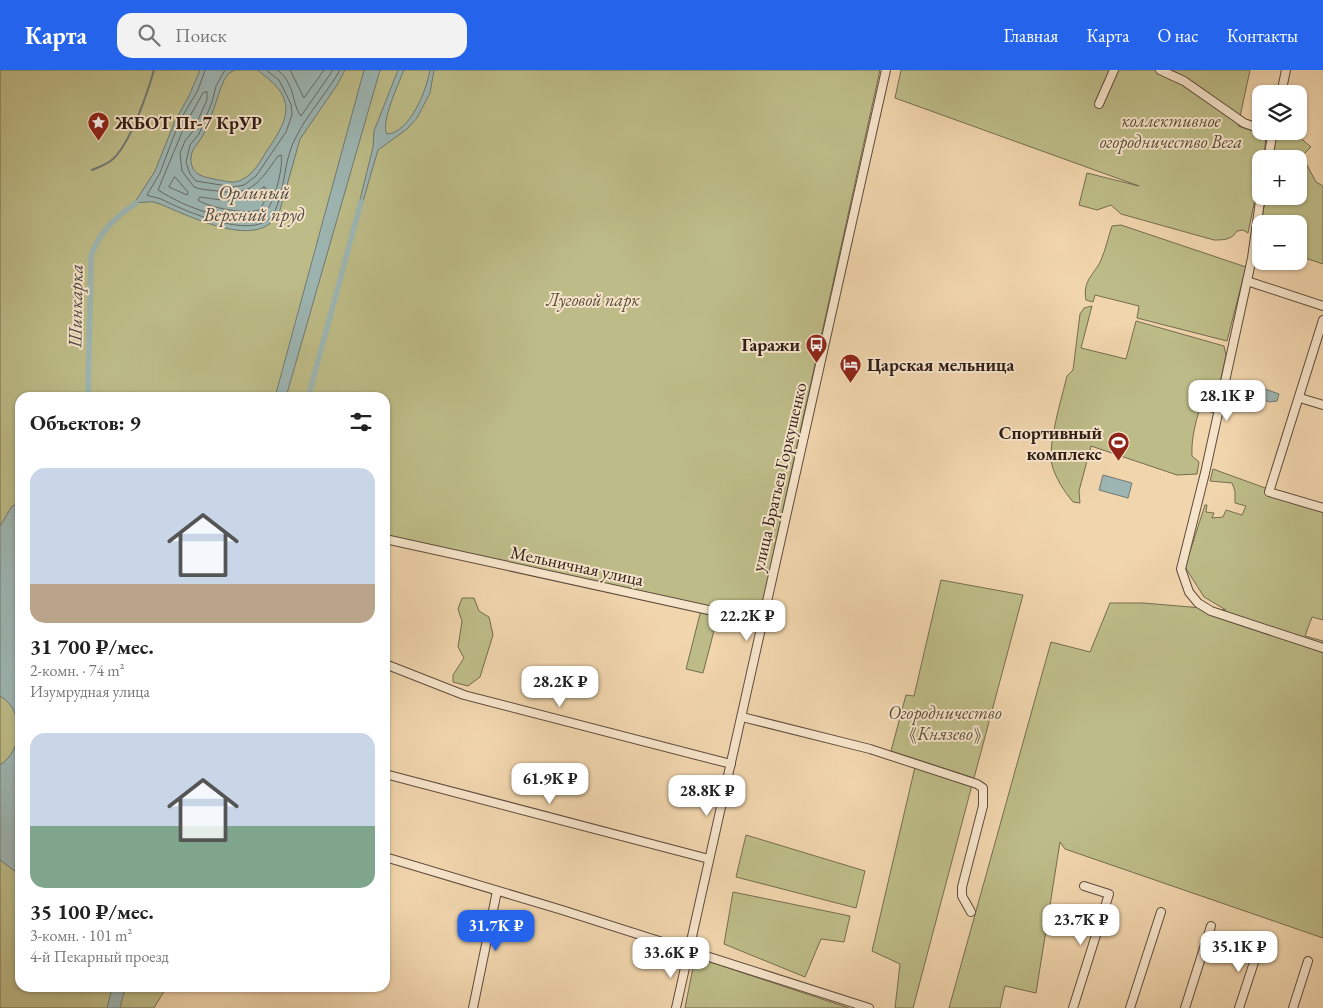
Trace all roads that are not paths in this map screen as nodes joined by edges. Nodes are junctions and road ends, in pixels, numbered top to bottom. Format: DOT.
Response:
graph roads {
  1 [pos="886,70"];
  2 [pos="1114,70"];
  3 [pos="1160,70"];
  4 [pos="1286,70"];
  5 [pos="1283,85"];
  6 [pos="1099,104"];
  7 [pos="1252,126"];
  8 [pos="1259,205"];
  9 [pos="1247,281"];
  10 [pos="1323,306"];
  11 [pos="1323,320"];
  12 [pos="1300,398"];
  13 [pos="1323,405"];
  14 [pos="1323,508"];
  15 [pos="390,540"];
  16 [pos="763,622"];
  17 [pos="1323,648"];
  18 [pos="390,666"];
  19 [pos="742,717"];
  20 [pos="731,764"];
  21 [pos="390,775"];
  22 [pos="390,859"];
  23 [pos="710,859"];
  24 [pos="1084,886"];
  25 [pos="497,891"];
  26 [pos="971,912"];
  27 [pos="1161,912"];
  28 [pos="1211,926"];
  29 [pos="1260,944"];
  30 [pos="688,952"];
  31 [pos="1308,961"];
  32 [pos="473,1008"];
  33 [pos="676,1008"];
  34 [pos="869,1008"];
  35 [pos="1073,1008"];
  36 [pos="1130,1008"];
  37 [pos="1185,1008"];
  38 [pos="1239,1008"];
  39 [pos="1293,1008"];
  1 -- 16 [label="street, улица Братьев Горкушенко"];
  2 -- 6 [label="street"];
  3 -- 7 [label="street"];
  4 -- 5 [label="street"];
  8 -- 9 [label="street"];
  9 -- 10 [label="street"];
  9 -- 17 [label="street"];
  11 -- 12 [label="street"];
  12 -- 13 [label="street"];
  12 -- 14 [label="street"];
  15 -- 16 [label="street, Мельничная улица"];
  16 -- 19 [label="street, улица Братьев Горкушенко"];
  18 -- 20 [label="street"];
  19 -- 20 [label="street, улица Братьев Горкушенко"];
  19 -- 26 [label="street"];
  20 -- 23 [label="street, улица Братьев Горкушенко"];
  21 -- 23 [label="street"];
  22 -- 25 [label="street"];
  23 -- 30 [label="street, улица Братьев Горкушенко"];
  24 -- 35 [label="street"];
  25 -- 30 [label="street"];
  25 -- 32 [label="street"];
  27 -- 36 [label="street"];
  28 -- 37 [label="street"];
  29 -- 38 [label="street"];
  30 -- 33 [label="street, улица Братьев Горкушенко"];
  30 -- 34 [label="street"];
  31 -- 39 [label="street"];
}
